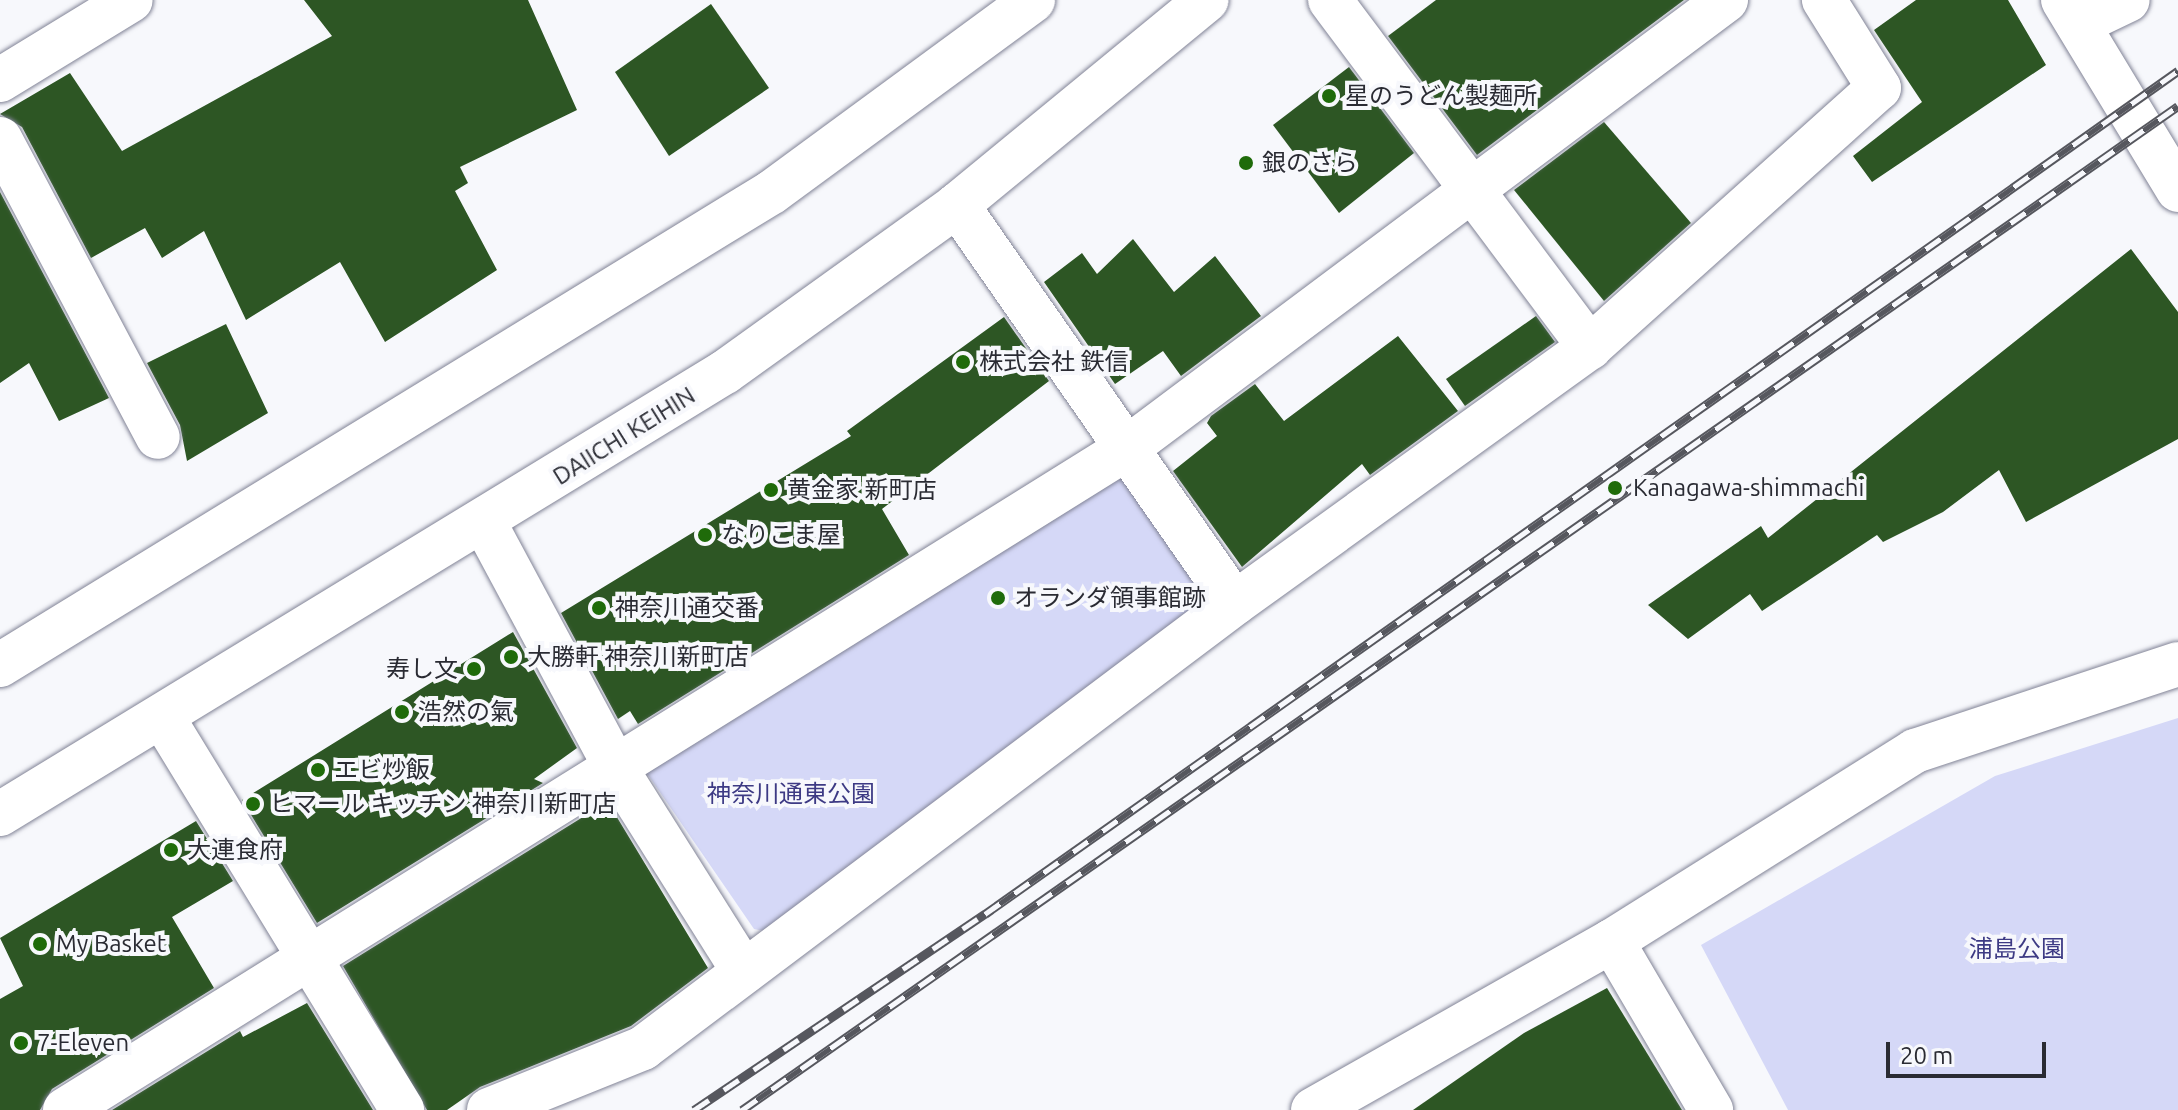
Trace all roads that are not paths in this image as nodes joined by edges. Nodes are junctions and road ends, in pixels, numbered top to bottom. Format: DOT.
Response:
graph roads {
  1 [pos="131,0"];
  2 [pos="1033,0"];
  3 [pos="1207,0"];
  4 [pos="1330,0"];
  5 [pos="1726,0"];
  6 [pos="1824,0"];
  7 [pos="2128,0"];
  8 [pos="2071,12"];
  9 [pos="0,80"];
  10 [pos="0,139"];
  11 [pos="2178,190"];
  12 [pos="1469,192"];
  13 [pos="957,205"];
  14 [pos="1590,347"];
  15 [pos="158,437"];
  16 [pos="1123,451"];
  17 [pos="484,522"];
  18 [pos="1235,603"];
  19 [pos="2178,664"];
  20 [pos="0,665"];
  21 [pos="163,718"];
  22 [pos="618,772"];
  23 [pos="0,814"];
  24 [pos="1612,941"];
  25 [pos="311,959"];
  26 [pos="744,972"];
  27 [pos="65,1110"];
  28 [pos="402,1110"];
  29 [pos="489,1110"];
  30 [pos="1313,1110"];
  31 [pos="1711,1110"];
  1 -- 9 [label="main road"];
  2 -- 20 [label="main road"];
  3 -- 13 [label="main road, DAIICHI KEIHIN"];
  4 -- 12 [label="main road"];
  5 -- 12 [label="main road"];
  6 -- 14 [label="main road"];
  7 -- 8 [label="main road"];
  8 -- 11 [label="main road"];
  10 -- 15 [label="main road"];
  12 -- 14 [label="main road"];
  12 -- 16 [label="main road"];
  13 -- 16 [label="main road"];
  13 -- 17 [label="main road, DAIICHI KEIHIN"];
  14 -- 18 [label="main road"];
  16 -- 18 [label="main road"];
  16 -- 22 [label="main road"];
  17 -- 21 [label="main road, DAIICHI KEIHIN"];
  17 -- 22 [label="main road"];
  18 -- 26 [label="main road"];
  19 -- 24 [label="main road"];
  21 -- 23 [label="main road, DAIICHI KEIHIN"];
  21 -- 25 [label="main road"];
  22 -- 25 [label="main road"];
  22 -- 26 [label="main road"];
  24 -- 30 [label="main road"];
  24 -- 31 [label="main road"];
  25 -- 27 [label="main road"];
  25 -- 28 [label="main road"];
  26 -- 29 [label="main road"];
}
